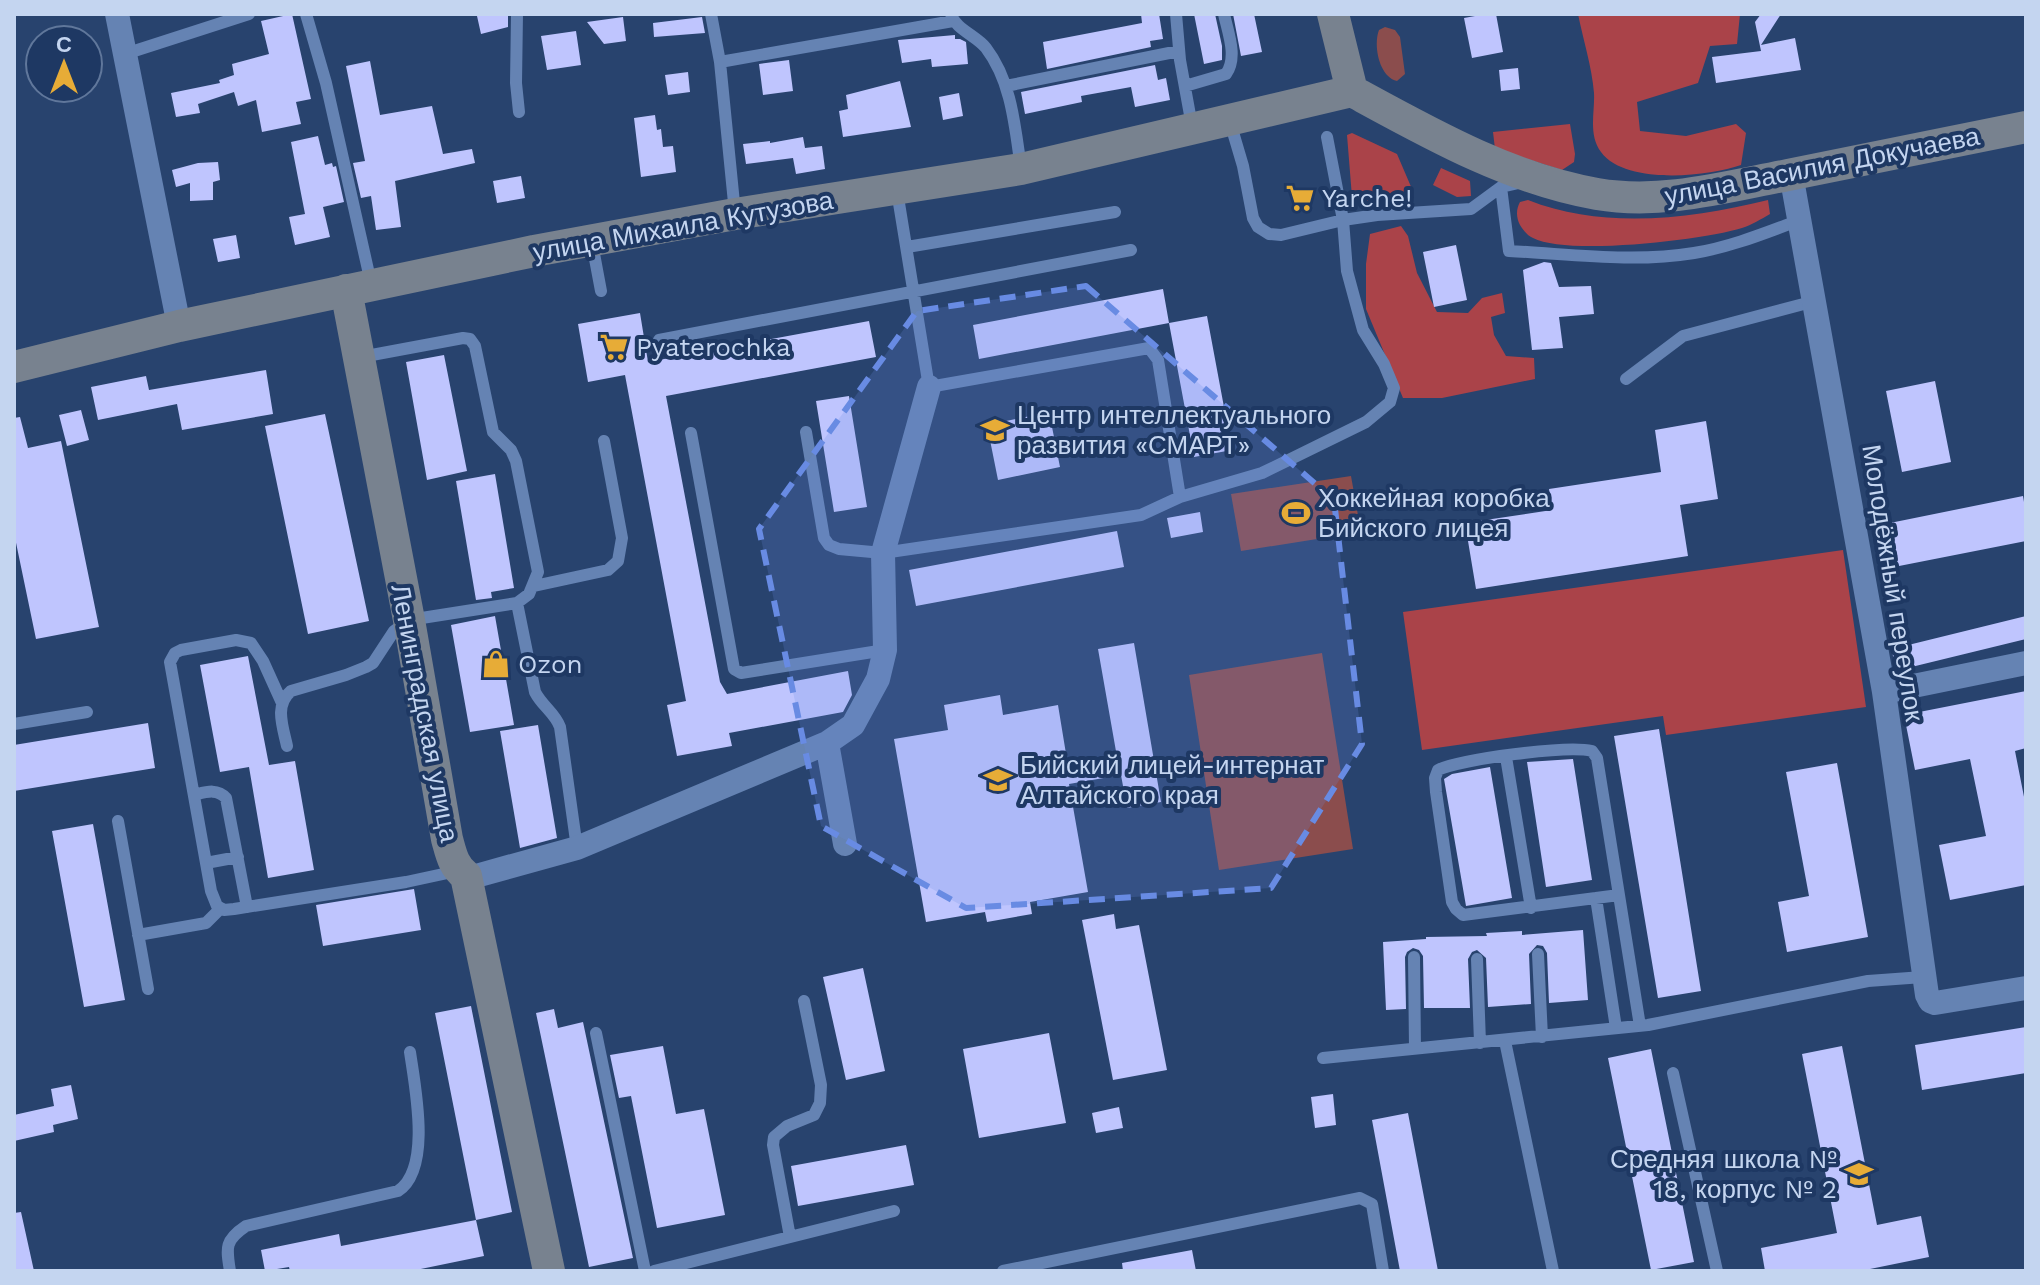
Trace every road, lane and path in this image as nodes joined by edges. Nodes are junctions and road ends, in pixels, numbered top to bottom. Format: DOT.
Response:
graph roads {
  1 [pos="117,14"];
  2 [pos="249,14"];
  3 [pos="306,14"];
  4 [pos="517,14"];
  5 [pos="711,14"];
  6 [pos="1176,14"];
  7 [pos="1224,14"];
  8 [pos="1333,14"];
  9 [pos="952,18"];
  10 [pos="1179,51"];
  11 [pos="125,54"];
  12 [pos="720,62"];
  13 [pos="1006,86"];
  14 [pos="1185,86"];
  15 [pos="1352,91"];
  16 [pos="519,112"];
  17 [pos="1229,119"];
  18 [pos="2026,127"];
  19 [pos="1192,128"];
  20 [pos="1327,137"];
  21 [pos="1021,169"];
  22 [pos="1791,174"];
  23 [pos="1534,179"];
  24 [pos="1501,187"];
  25 [pos="897,189"];
  26 [pos="1115,212"];
  27 [pos="735,214"];
  28 [pos="1343,220"];
  29 [pos="1800,220"];
  30 [pos="592,240"];
  31 [pos="907,247"];
  32 [pos="1131,250"];
  33 [pos="358,287"];
  34 [pos="914,290"];
  35 [pos="601,291"];
  36 [pos="1816,301"];
  37 [pos="179,326"];
  38 [pos="659,340"];
  39 [pos="358,357"];
  40 [pos="14,367"];
  41 [pos="1626,379"];
  42 [pos="929,387"];
  43 [pos="806,432"];
  44 [pos="691,433"];
  45 [pos="604,441"];
  46 [pos="1180,497"];
  47 [pos="883,553"];
  48 [pos="534,586"];
  49 [pos="517,603"];
  50 [pos="409,620"];
  51 [pos="885,650"];
  52 [pos="2026,663"];
  53 [pos="1884,692"];
  54 [pos="282,703"];
  55 [pos="87,712"];
  56 [pos="14,724"];
  57 [pos="827,743"];
  58 [pos="287,746"];
  59 [pos="1506,757"];
  60 [pos="194,795"];
  61 [pos="118,821"];
  62 [pos="845,844"];
  63 [pos="577,848"];
  64 [pos="238,857"];
  65 [pos="206,863"];
  66 [pos="462,873"];
  67 [pos="1619,895"];
  68 [pos="1596,898"];
  69 [pos="247,907"];
  70 [pos="1531,908"];
  71 [pos="220,909"];
  72 [pos="138,935"];
  73 [pos="1538,954"];
  74 [pos="1414,957"];
  75 [pos="1477,959"];
  76 [pos="1923,977"];
  77 [pos="2026,988"];
  78 [pos="148,989"];
  79 [pos="804,1001"];
  80 [pos="1640,1026"];
  81 [pos="1616,1028"];
  82 [pos="596,1033"];
  83 [pos="1542,1037"];
  84 [pos="1505,1041"];
  85 [pos="1480,1043"];
  86 [pos="1415,1049"];
  87 [pos="410,1052"];
  88 [pos="1323,1058"];
  89 [pos="1673,1073"];
  90 [pos="894,1211"];
  91 [pos="790,1237"];
  92 [pos="230,1271"];
  93 [pos="549,1271"];
  94 [pos="645,1271"];
  95 [pos="654,1271"];
  96 [pos="1003,1271"];
  97 [pos="1383,1271"];
  98 [pos="1553,1271"];
  99 [pos="1717,1271"];
  1 -- 11 [label="street"];
  2 -- 11 [label="lane"];
  3 -- 33 [label="lane"];
  4 -- 16 [label="lane"];
  5 -- 12 [label="lane"];
  6 -- 10 [label="lane"];
  7 -- 14 [label="lane"];
  8 -- 15 [label="street"];
  9 -- 12 [label="lane"];
  9 -- 13 [label="lane"];
  10 -- 13 [label="lane"];
  10 -- 14 [label="lane"];
  11 -- 37 [label="street"];
  12 -- 27 [label="lane"];
  13 -- 21 [label="lane"];
  14 -- 19 [label="lane"];
  15 -- 17 [label="street, улица Михаила Кутузова"];
  15 -- 23 [label="street, улица Василия Докучаева"];
  17 -- 19 [label="street, улица Михаила Кутузова"];
  17 -- 28 [label="lane"];
  18 -- 22 [label="street, улица Василия Докучаева"];
  19 -- 21 [label="street, улица Михаила Кутузова"];
  20 -- 28 [label="lane"];
  21 -- 25 [label="street, улица Михаила Кутузова"];
  22 -- 23 [label="street, улица Василия Докучаева"];
  22 -- 29 [label="street, Молодёжный переулок"];
  23 -- 24 [label="lane"];
  24 -- 28 [label="lane"];
  24 -- 29 [label="lane"];
  25 -- 27 [label="street, улица Михаила Кутузова"];
  25 -- 31 [label="lane"];
  26 -- 31 [label="lane"];
  27 -- 30 [label="street, улица Михаила Кутузова"];
  28 -- 46 [label="lane"];
  29 -- 36 [label="street, Молодёжный переулок"];
  30 -- 33 [label="street, улица Михаила Кутузова"];
  30 -- 35 [label="lane"];
  31 -- 34 [label="lane"];
  32 -- 34 [label="lane"];
  33 -- 37 [label="street, улица Михаила Кутузова"];
  33 -- 39 [label="street, Ленинградская улица"];
  34 -- 38 [label="lane"];
  34 -- 42 [label="lane"];
  36 -- 41 [label="lane"];
  36 -- 53 [label="street, Молодёжный переулок"];
  37 -- 40 [label="street, улица Михаила Кутузова"];
  39 -- 48 [label="lane"];
  39 -- 50 [label="street, Ленинградская улица"];
  42 -- 46 [label="lane"];
  42 -- 47 [label="street"];
  43 -- 47 [label="lane"];
  44 -- 51 [label="lane"];
  45 -- 48 [label="lane"];
  46 -- 47 [label="lane"];
  47 -- 51 [label="street"];
  48 -- 49 [label="lane"];
  49 -- 50 [label="lane"];
  49 -- 63 [label="lane"];
  50 -- 54 [label="lane"];
  50 -- 66 [label="street, Ленинградская улица"];
  51 -- 57 [label="street"];
  52 -- 53 [label="street"];
  53 -- 76 [label="street, Молодёжный переулок"];
  54 -- 58 [label="lane"];
  54 -- 60 [label="lane"];
  55 -- 56 [label="lane"];
  57 -- 62 [label="street"];
  57 -- 63 [label="street"];
  59 -- 67 [label="lane"];
  59 -- 70 [label="lane"];
  59 -- 70 [label="lane"];
  60 -- 64 [label="lane"];
  60 -- 65 [label="lane"];
  61 -- 72 [label="lane"];
  63 -- 66 [label="street"];
  64 -- 65 [label="lane"];
  64 -- 69 [label="lane"];
  65 -- 71 [label="lane"];
  66 -- 69 [label="lane"];
  66 -- 93 [label="street, Ленинградская улица"];
  67 -- 68 [label="lane"];
  67 -- 80 [label="lane"];
  68 -- 70 [label="lane"];
  68 -- 81 [label="lane"];
  69 -- 71 [label="lane"];
  71 -- 72 [label="lane"];
  72 -- 78 [label="lane"];
  73 -- 83 [label="lane"];
  74 -- 86 [label="lane"];
  75 -- 85 [label="lane"];
  76 -- 77 [label="street, Молодёжный переулок"];
  76 -- 80 [label="lane"];
  79 -- 91 [label="lane"];
  80 -- 81 [label="lane"];
  81 -- 83 [label="lane"];
  82 -- 94 [label="lane"];
  83 -- 84 [label="lane"];
  84 -- 85 [label="lane"];
  84 -- 98 [label="lane"];
  85 -- 86 [label="lane"];
  86 -- 88 [label="lane"];
  87 -- 92 [label="lane"];
  89 -- 99 [label="lane"];
  90 -- 91 [label="lane"];
  91 -- 95 [label="lane"];
  96 -- 97 [label="lane"];
}
